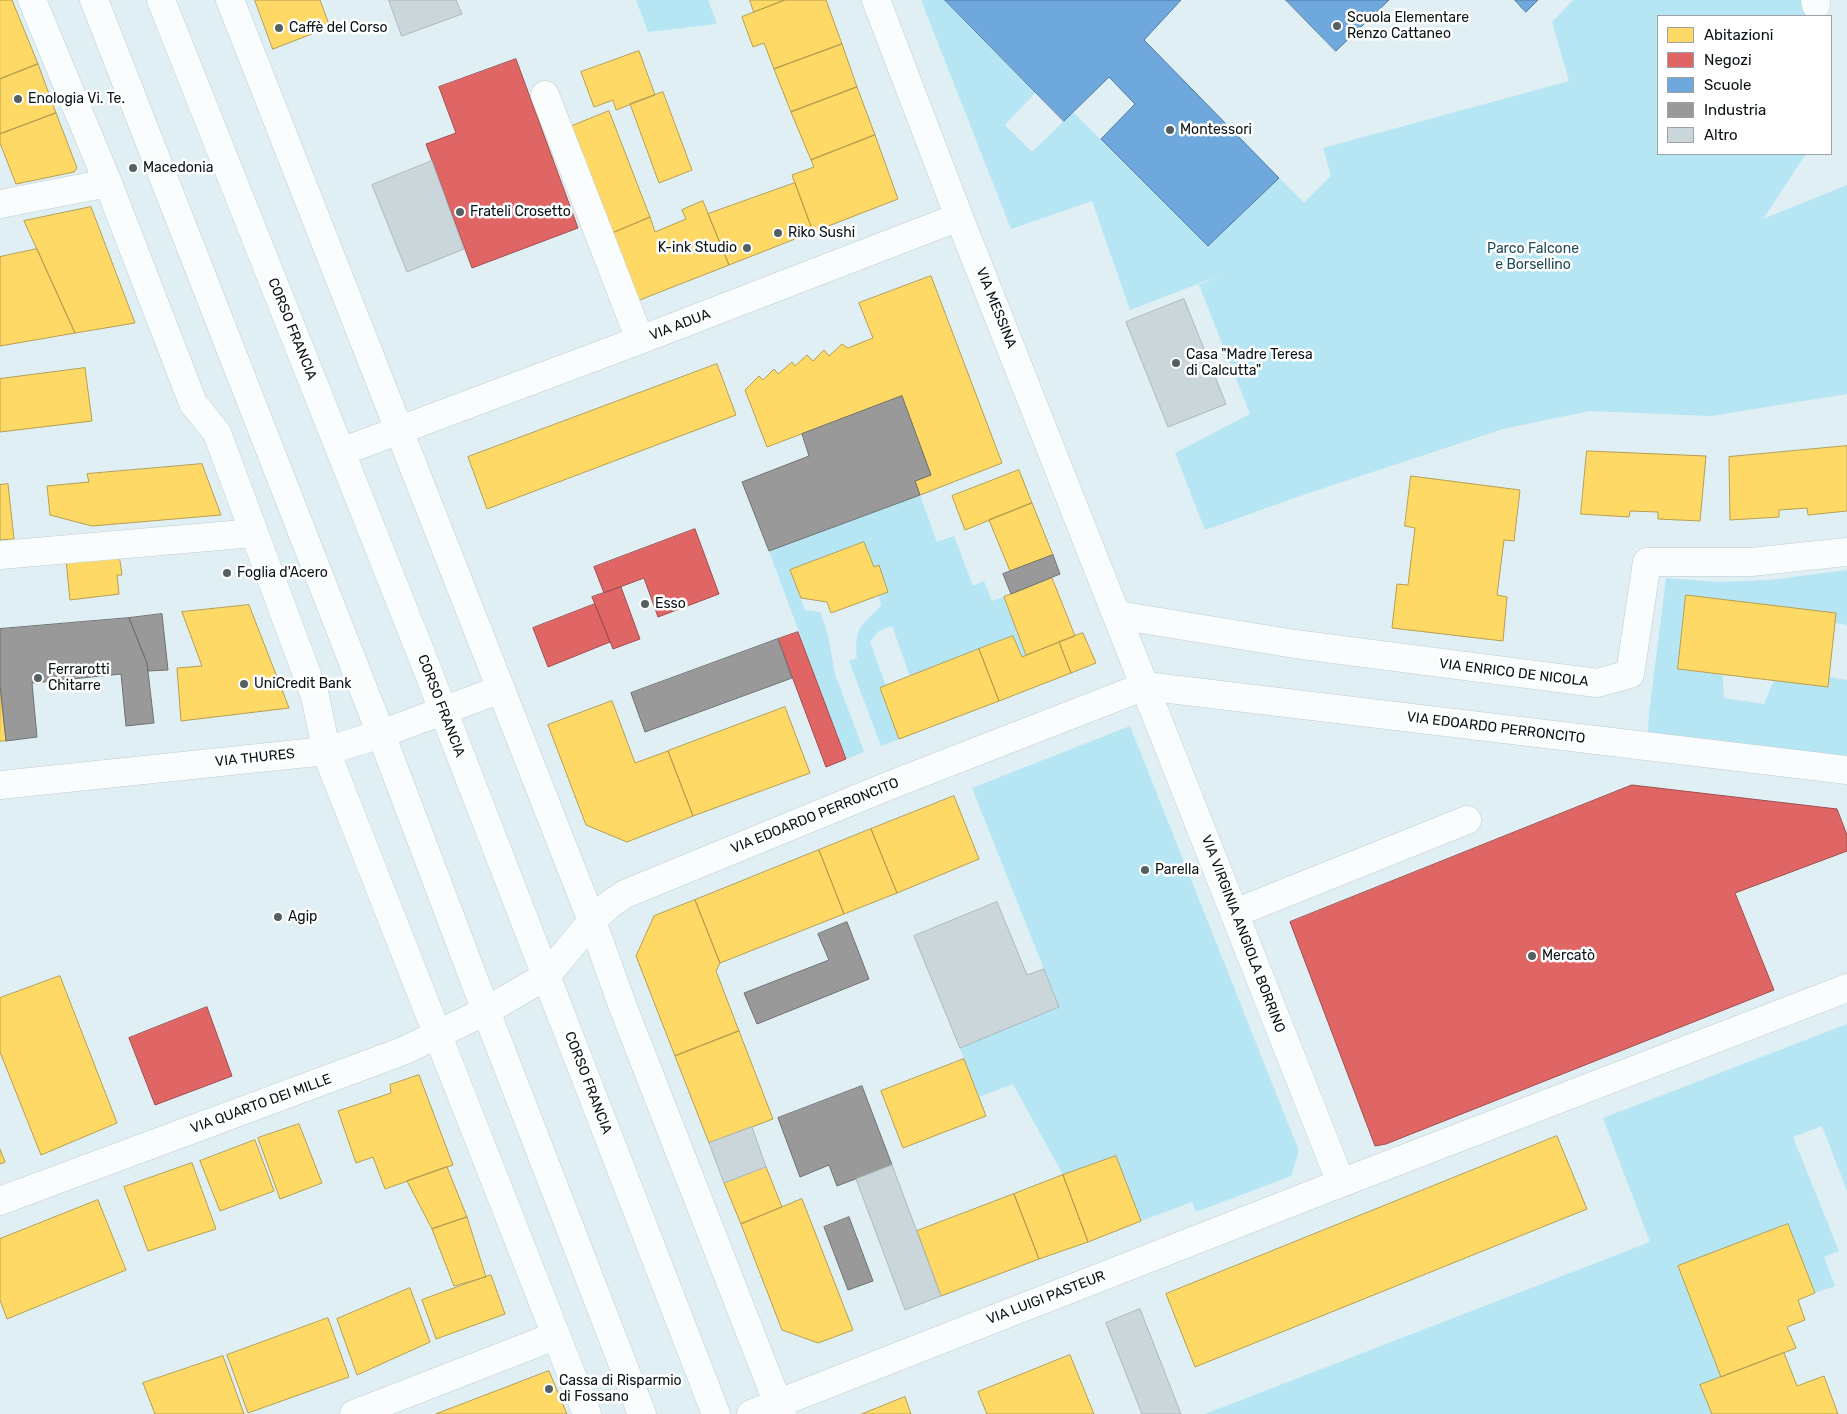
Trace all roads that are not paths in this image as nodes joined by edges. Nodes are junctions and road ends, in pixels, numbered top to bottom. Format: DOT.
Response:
graph roads {
  1 [pos="32,0"];
  2 [pos="94,0"];
  3 [pos="161,0"];
  4 [pos="230,0"];
  5 [pos="876,0"];
  6 [pos="545,95"];
  7 [pos="108,183"];
  8 [pos="0,204"];
  9 [pos="959,216"];
  10 [pos="640,340"];
  11 [pos="400,431"];
  12 [pos="341,452"];
  13 [pos="254,533"];
  14 [pos="1847,552"];
  15 [pos="0,555"];
  16 [pos="1118,615"];
  17 [pos="1145,686"];
  18 [pos="501,689"];
  19 [pos="444,711"];
  20 [pos="381,734"];
  21 [pos="326,751"];
  22 [pos="1847,770"];
  23 [pos="0,785"];
  24 [pos="1467,820"];
  25 [pos="1235,912"];
  26 [pos="592,920"];
  27 [pos="546,976"];
  28 [pos="1847,988"];
  29 [pos="517,994"];
  30 [pos="486,1011"];
  31 [pos="437,1036"];
  32 [pos="1340,1183"];
  33 [pos="0,1200"];
  34 [pos="555,1336"];
  35 [pos="780,1408"];
  36 [pos="354,1414"];
  37 [pos="587,1414"];
  38 [pos="642,1414"];
  39 [pos="716,1414"];
  40 [pos="751,1414"];
  1 -- 7 [label="street"];
  2 -- 20 [label="street"];
  3 -- 12 [label="street, CORSO FRANCIA"];
  4 -- 11 [label="street"];
  5 -- 9 [label="street, VIA MESSINA"];
  6 -- 10 [label="street"];
  7 -- 8 [label="street"];
  7 -- 13 [label="street"];
  9 -- 10 [label="street, VIA ADUA"];
  9 -- 16 [label="street, VIA MESSINA"];
  10 -- 11 [label="street, VIA ADUA"];
  11 -- 12 [label="street, VIA ADUA"];
  11 -- 18 [label="street"];
  12 -- 19 [label="street, CORSO FRANCIA"];
  13 -- 15 [label="street"];
  13 -- 21 [label="street"];
  14 -- 16 [label="street, VIA ENRICO DE NICOLA"];
  16 -- 17 [label="street, VIA MESSINA"];
  17 -- 22 [label="street, VIA EDOARDO PERRONCITO"];
  17 -- 25 [label="street, VIA VIRGINIA ANGIOLA BORRINO"];
  17 -- 26 [label="street, VIA EDOARDO PERRONCITO"];
  18 -- 19 [label="street, VIA THURES"];
  18 -- 26 [label="street"];
  19 -- 20 [label="street, VIA THURES"];
  19 -- 27 [label="street, CORSO FRANCIA"];
  20 -- 21 [label="street, VIA THURES"];
  20 -- 30 [label="street"];
  21 -- 23 [label="street, VIA THURES"];
  21 -- 31 [label="street"];
  24 -- 25 [label="street"];
  25 -- 32 [label="street, VIA VIRGINIA ANGIOLA BORRINO"];
  26 -- 27 [label="street, VIA EDOARDO PERRONCITO"];
  26 -- 35 [label="street"];
  27 -- 29 [label="street, VIA EDOARDO PERRONCITO"];
  27 -- 39 [label="street, CORSO FRANCIA"];
  28 -- 32 [label="street, VIA LUIGI PASTEUR"];
  29 -- 30 [label="street, VIA QUARTO DEI MILLE"];
  30 -- 31 [label="street, VIA QUARTO DEI MILLE"];
  30 -- 38 [label="street"];
  31 -- 33 [label="street, VIA QUARTO DEI MILLE"];
  31 -- 34 [label="street"];
  32 -- 35 [label="street, VIA LUIGI PASTEUR"];
  34 -- 36 [label="street"];
  34 -- 37 [label="street"];
  35 -- 40 [label="street, VIA LUIGI PASTEUR"];
}
